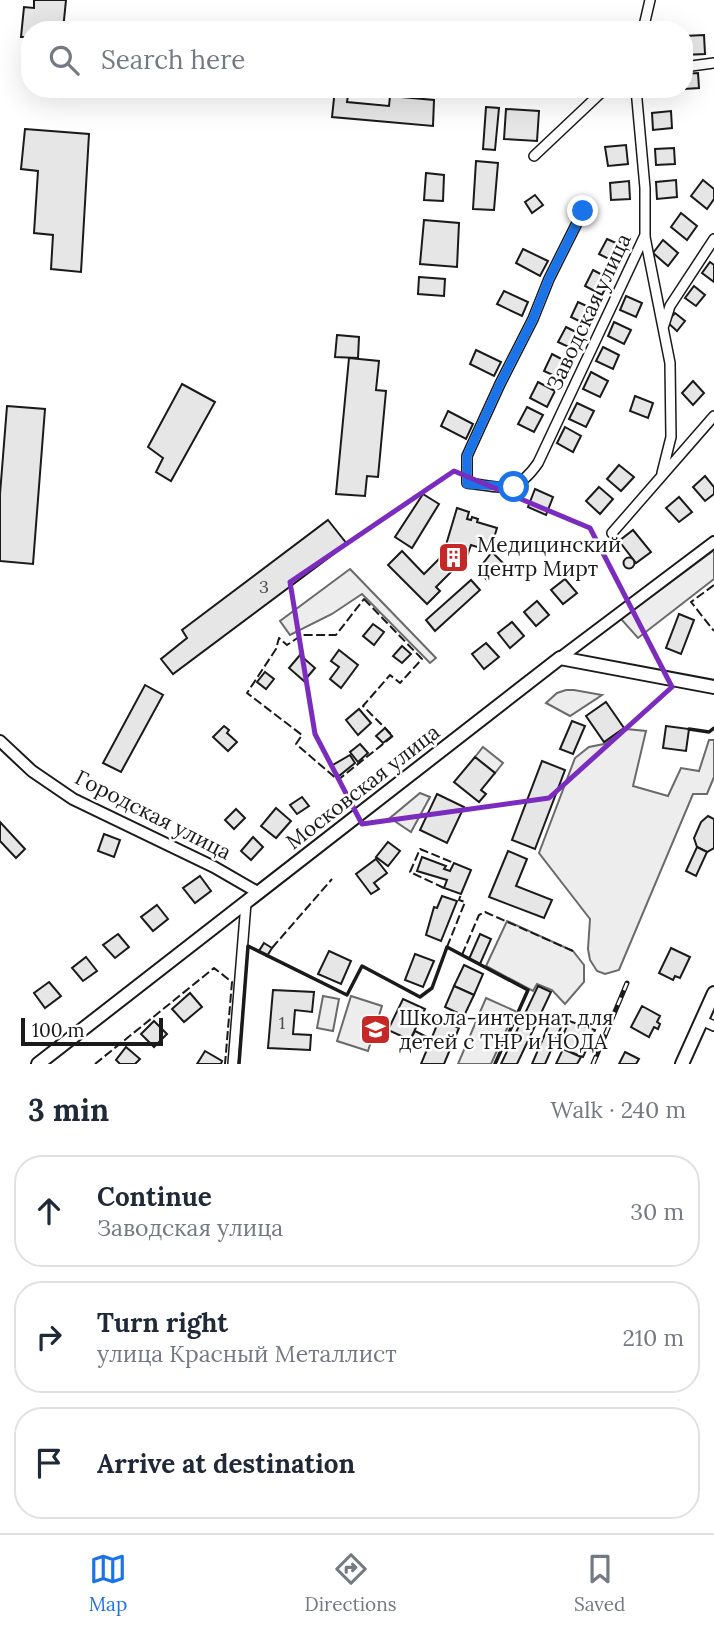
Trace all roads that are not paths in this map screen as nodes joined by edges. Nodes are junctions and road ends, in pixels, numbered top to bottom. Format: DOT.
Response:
graph roads {
  1 [pos="650,0"];
  2 [pos="645,21"];
  3 [pos="714,63"];
  4 [pos="693,66"];
  5 [pos="595,98"];
  6 [pos="637,98"];
  7 [pos="534,156"];
  8 [pos="583,211"];
  9 [pos="645,235"];
  10 [pos="714,239"];
  11 [pos="663,327"];
  12 [pos="714,416"];
  13 [pos="662,473"];
  14 [pos="612,533"];
  15 [pos="714,542"];
  16 [pos="560,658"];
  17 [pos="714,687"];
  18 [pos="0,741"];
  19 [pos="259,893"];
  20 [pos="246,903"];
  21 [pos="714,993"];
  22 [pos="701,1020"];
  23 [pos="714,1026"];
  24 [pos="38,1064"];
  25 [pos="233,1064"];
  26 [pos="681,1064"];
  1 -- 2 [label="street"];
  3 -- 4 [label="street"];
  5 -- 7 [label="street"];
  6 -- 9 [label="street, Заводская улица"];
  8 -- 9 [label="street, Заводская улица"];
  9 -- 11 [label="street"];
  10 -- 11 [label="street"];
  11 -- 13 [label="street"];
  12 -- 13 [label="street"];
  13 -- 14 [label="street"];
  15 -- 16 [label="street, Московская улица"];
  16 -- 17 [label="main road"];
  16 -- 19 [label="main road, Московская улица"];
  18 -- 19 [label="street, Городская улица"];
  19 -- 20 [label="main road, Московская улица"];
  20 -- 24 [label="main road, Московская улица"];
  20 -- 25 [label="street"];
  21 -- 22 [label="main road"];
  22 -- 23 [label="street"];
  22 -- 26 [label="main road"];
}
